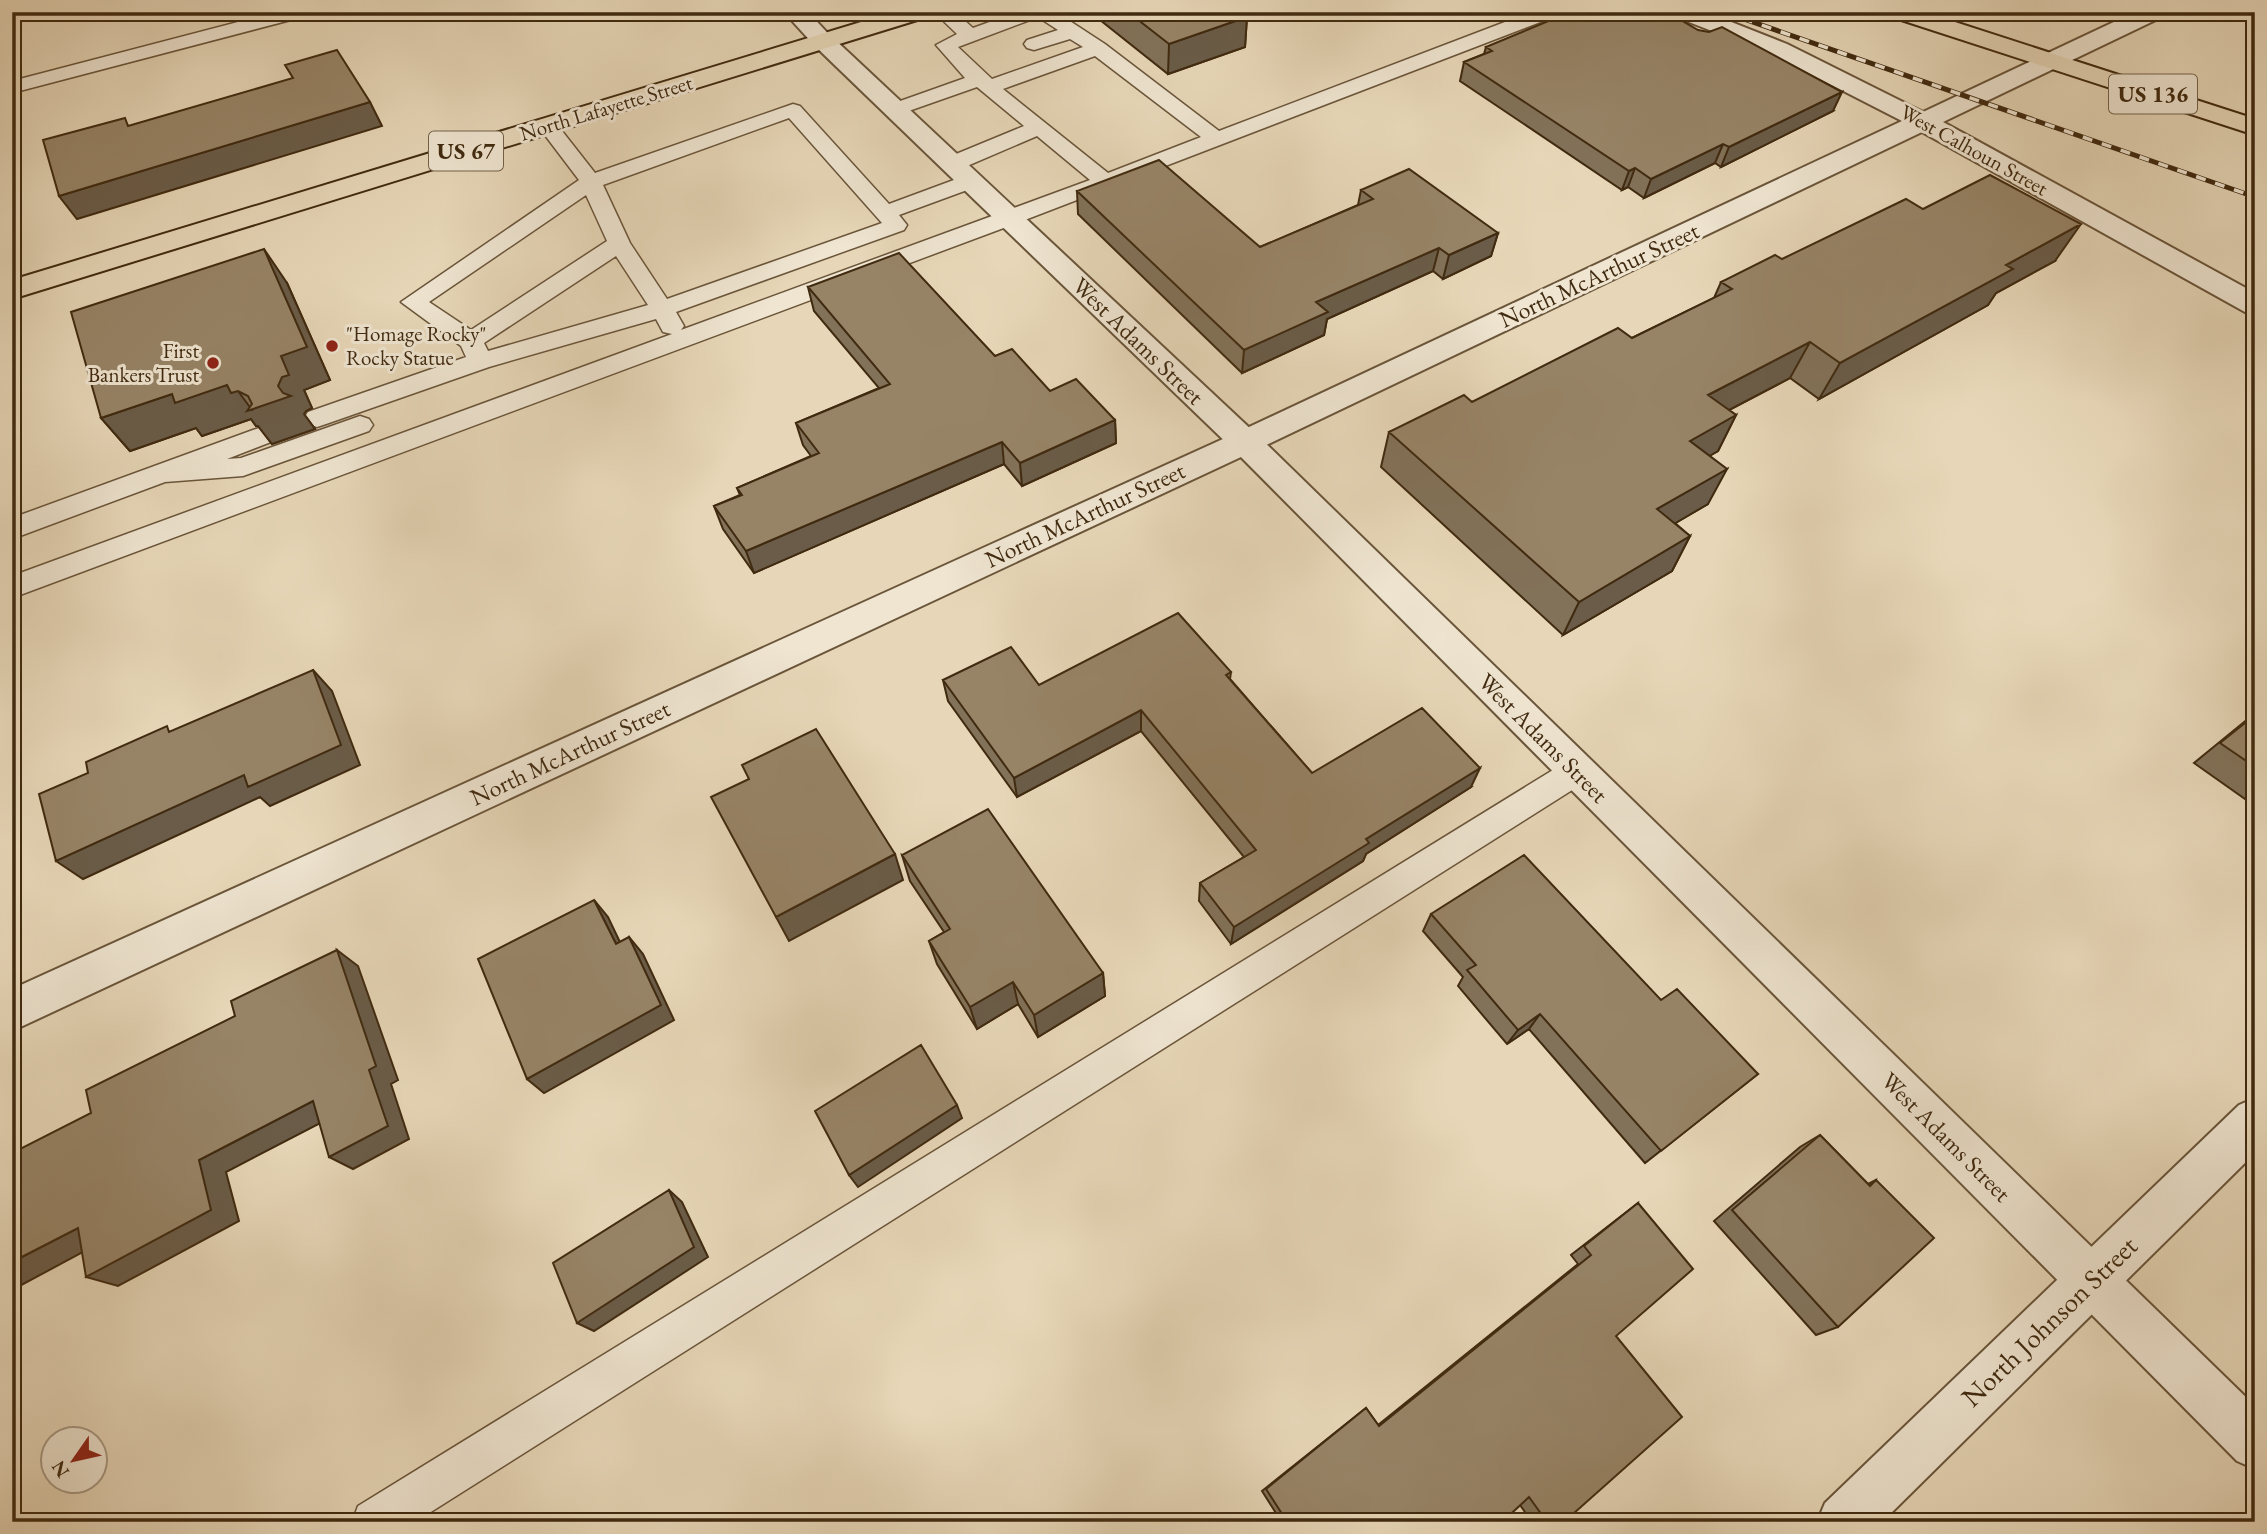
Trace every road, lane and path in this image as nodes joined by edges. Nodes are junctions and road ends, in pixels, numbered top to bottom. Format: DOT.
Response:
graph roads {
  1 [pos="299,12"];
  2 [pos="795,12"];
  3 [pos="919,12"];
  4 [pos="943,12"];
  5 [pos="1035,12"];
  6 [pos="1043,12"];
  7 [pos="1549,12"];
  8 [pos="1684,12"];
  9 [pos="1900,12"];
  10 [pos="2154,12"];
  11 [pos="1074,31"];
  12 [pos="969,35"];
  13 [pos="823,41"];
  14 [pos="1034,44"];
  15 [pos="1098,48"];
  16 [pos="990,59"];
  17 [pos="2050,61"];
  18 [pos="978,78"];
  19 [pos="12,87"];
  20 [pos="896,109"];
  21 [pos="1924,122"];
  22 [pos="548,126"];
  23 [pos="1039,127"];
  24 [pos="2255,128"];
  25 [pos="1216,139"];
  26 [pos="961,172"];
  27 [pos="1105,181"];
  28 [pos="590,182"];
  29 [pos="885,213"];
  30 [pos="1009,218"];
  31 [pos="619,243"];
  32 [pos="12,290"];
  33 [pos="2255,305"];
  34 [pos="662,309"];
  35 [pos="680,340"];
  36 [pos="476,351"];
  37 [pos="419,391"];
  38 [pos="317,418"];
  39 [pos="440,428"];
  40 [pos="262,436"];
  41 [pos="1245,442"];
  42 [pos="166,472"];
  43 [pos="12,529"];
  44 [pos="12,587"];
  45 [pos="1577,771"];
  46 [pos="12,1011"];
  47 [pos="2255,1121"];
  48 [pos="2091,1280"];
  49 [pos="2255,1443"];
  50 [pos="374,1522"];
  51 [pos="1844,1522"];
  1 -- 19 [label="lane"];
  2 -- 13 [label="street, West Adams Street"];
  3 -- 13 [label="main road, North Lafayette Street / US 67"];
  4 -- 12 [label="lane"];
  5 -- 12 [label="lane"];
  6 -- 11 [label="lane"];
  7 -- 25 [label="lane"];
  8 -- 21 [label="street, West Calhoun Street"];
  9 -- 17 [label="main road, US 136"];
  10 -- 17 [label="street, North McArthur Street"];
  11 -- 14 [label="lane"];
  11 -- 15 [label="lane"];
  12 -- 18 [label="lane"];
  13 -- 20 [label="street, West Adams Street"];
  13 -- 22 [label="main road, North Lafayette Street / US 67"];
  15 -- 18 [label="lane"];
  15 -- 25 [label="lane"];
  16 -- 18 [label="lane"];
  17 -- 21 [label="street, North McArthur Street"];
  17 -- 24 [label="main road, US 136"];
  18 -- 20 [label="lane"];
  18 -- 23 [label="lane"];
  20 -- 26 [label="street, West Adams Street"];
  21 -- 33 [label="street, West Calhoun Street"];
  21 -- 41 [label="street, North McArthur Street"];
  22 -- 28 [label="lane"];
  22 -- 32 [label="main road, North Lafayette Street / US 67"];
  23 -- 26 [label="lane"];
  23 -- 27 [label="lane"];
  25 -- 27 [label="lane"];
  26 -- 29 [label="lane"];
  26 -- 30 [label="street, West Adams Street"];
  27 -- 30 [label="lane"];
  28 -- 29 [label="lane"];
  28 -- 31 [label="lane"];
  28 -- 36 [label="lane"];
  29 -- 34 [label="lane"];
  30 -- 35 [label="lane"];
  30 -- 41 [label="street, West Adams Street"];
  31 -- 34 [label="lane"];
  31 -- 36 [label="lane"];
  34 -- 35 [label="lane"];
  34 -- 36 [label="lane"];
  35 -- 39 [label="lane"];
  36 -- 37 [label="lane"];
  37 -- 38 [label="lane"];
  37 -- 39 [label="lane"];
  37 -- 42 [label="lane"];
  39 -- 44 [label="lane"];
  40 -- 42 [label="lane"];
  41 -- 45 [label="street, West Adams Street"];
  41 -- 46 [label="street, North McArthur Street"];
  42 -- 43 [label="lane"];
  45 -- 48 [label="street, West Adams Street"];
  45 -- 50 [label="lane"];
  47 -- 48 [label="street, North Johnson Street"];
  48 -- 49 [label="street, West Adams Street"];
  48 -- 51 [label="street, North Johnson Street"];
}
